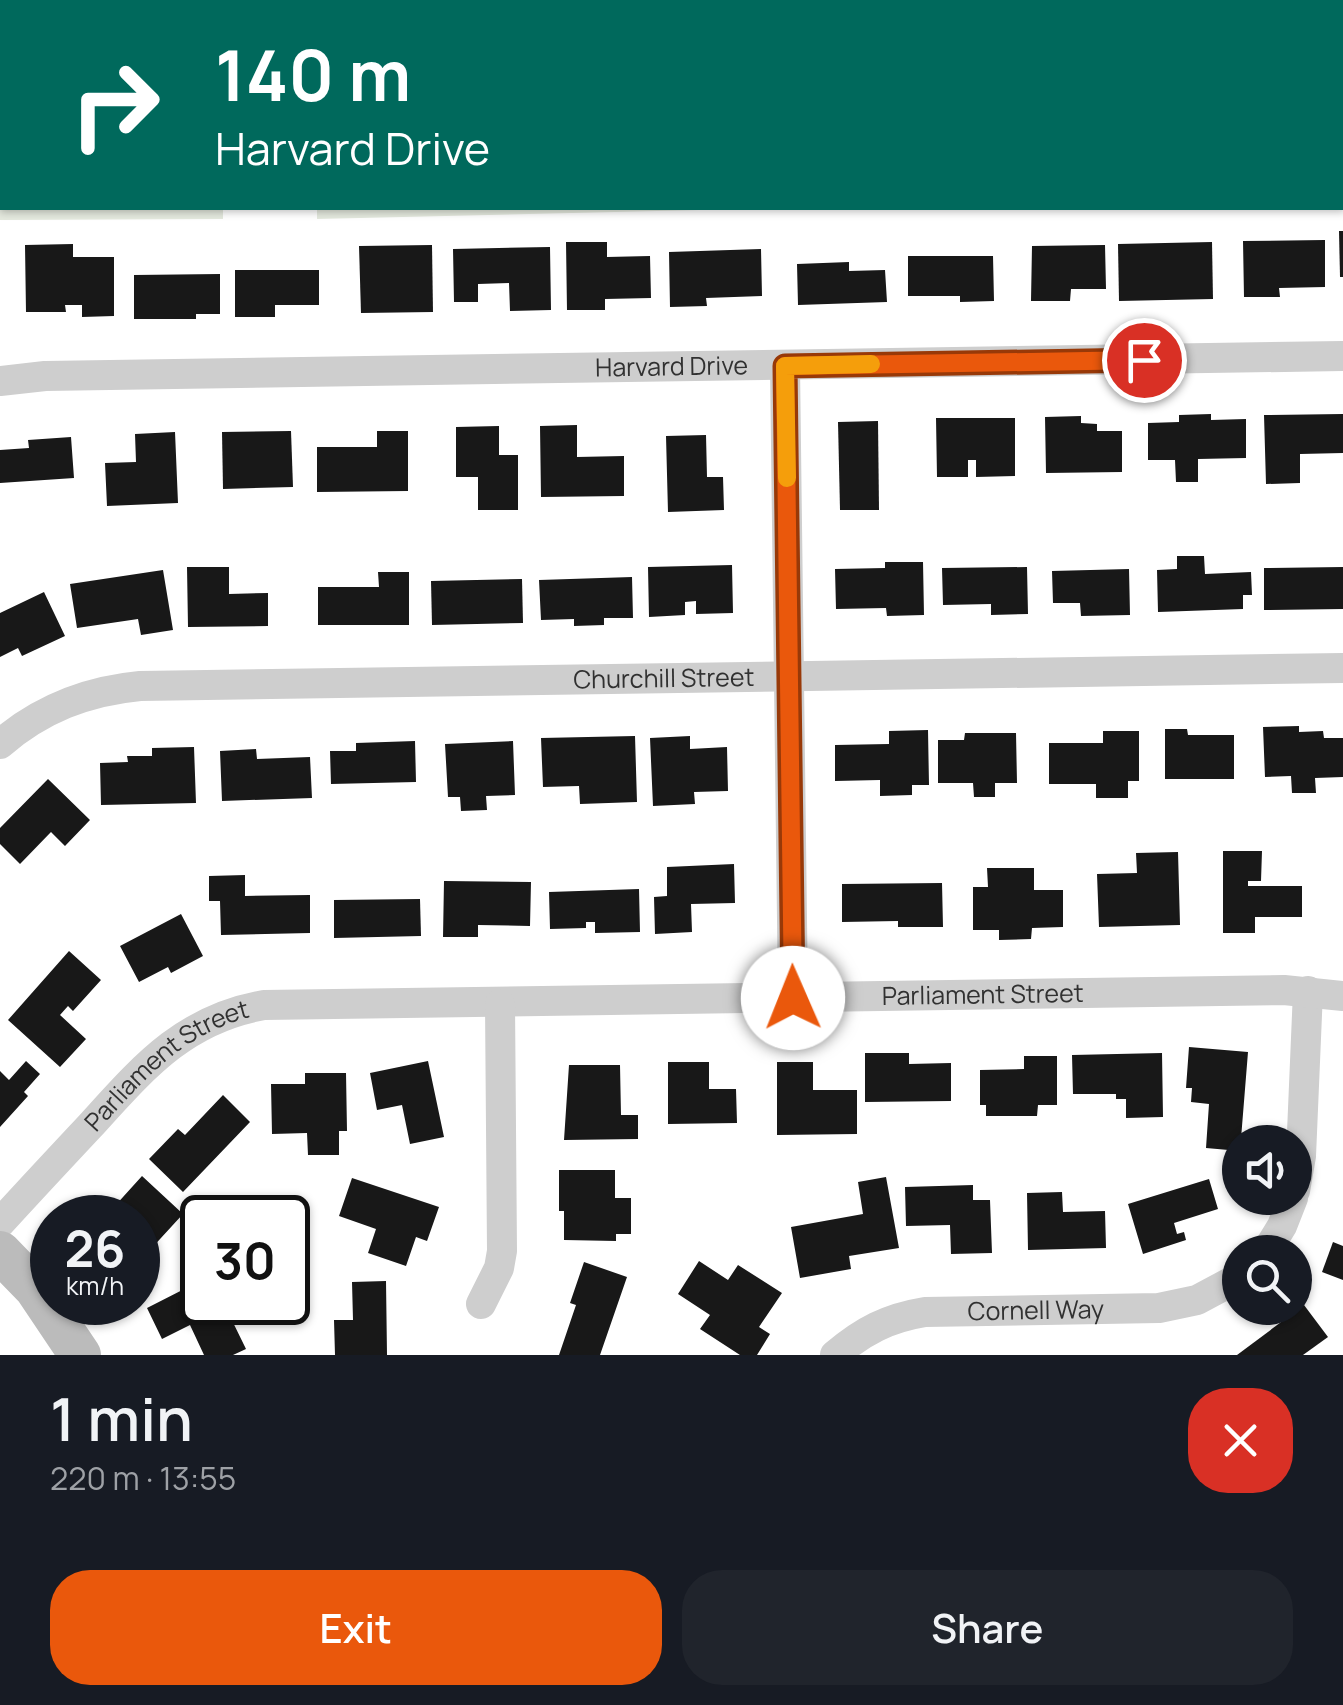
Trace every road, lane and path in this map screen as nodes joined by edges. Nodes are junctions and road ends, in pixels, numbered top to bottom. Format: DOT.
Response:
graph roads {
  1 [pos="1343,356"];
  2 [pos="785,366"];
  3 [pos="0,381"];
  4 [pos="1343,668"];
  5 [pos="790,676"];
  6 [pos="0,744"];
  7 [pos="1308,991"];
  8 [pos="1343,996"];
  9 [pos="793,998"];
  10 [pos="500,1004"];
  11 [pos="1302,1125"];
  12 [pos="0,1222"];
  13 [pos="0,1252"];
  14 [pos="1222,1286"];
  15 [pos="480,1304"];
  16 [pos="80,1355"];
  17 [pos="835,1355"];
  1 -- 2 [label="street, Harvard Drive"];
  2 -- 3 [label="street, Harvard Drive"];
  2 -- 5 [label="street"];
  4 -- 5 [label="street, Churchill Street"];
  5 -- 6 [label="street, Churchill Street"];
  5 -- 9 [label="street"];
  7 -- 8 [label="street, Parliament Street"];
  7 -- 9 [label="street, Parliament Street"];
  7 -- 11 [label="street"];
  9 -- 10 [label="street, Parliament Street"];
  10 -- 12 [label="street, Parliament Street"];
  10 -- 15 [label="street"];
  13 -- 16 [label="street"];
  14 -- 17 [label="street, Cornell Way"];
}
